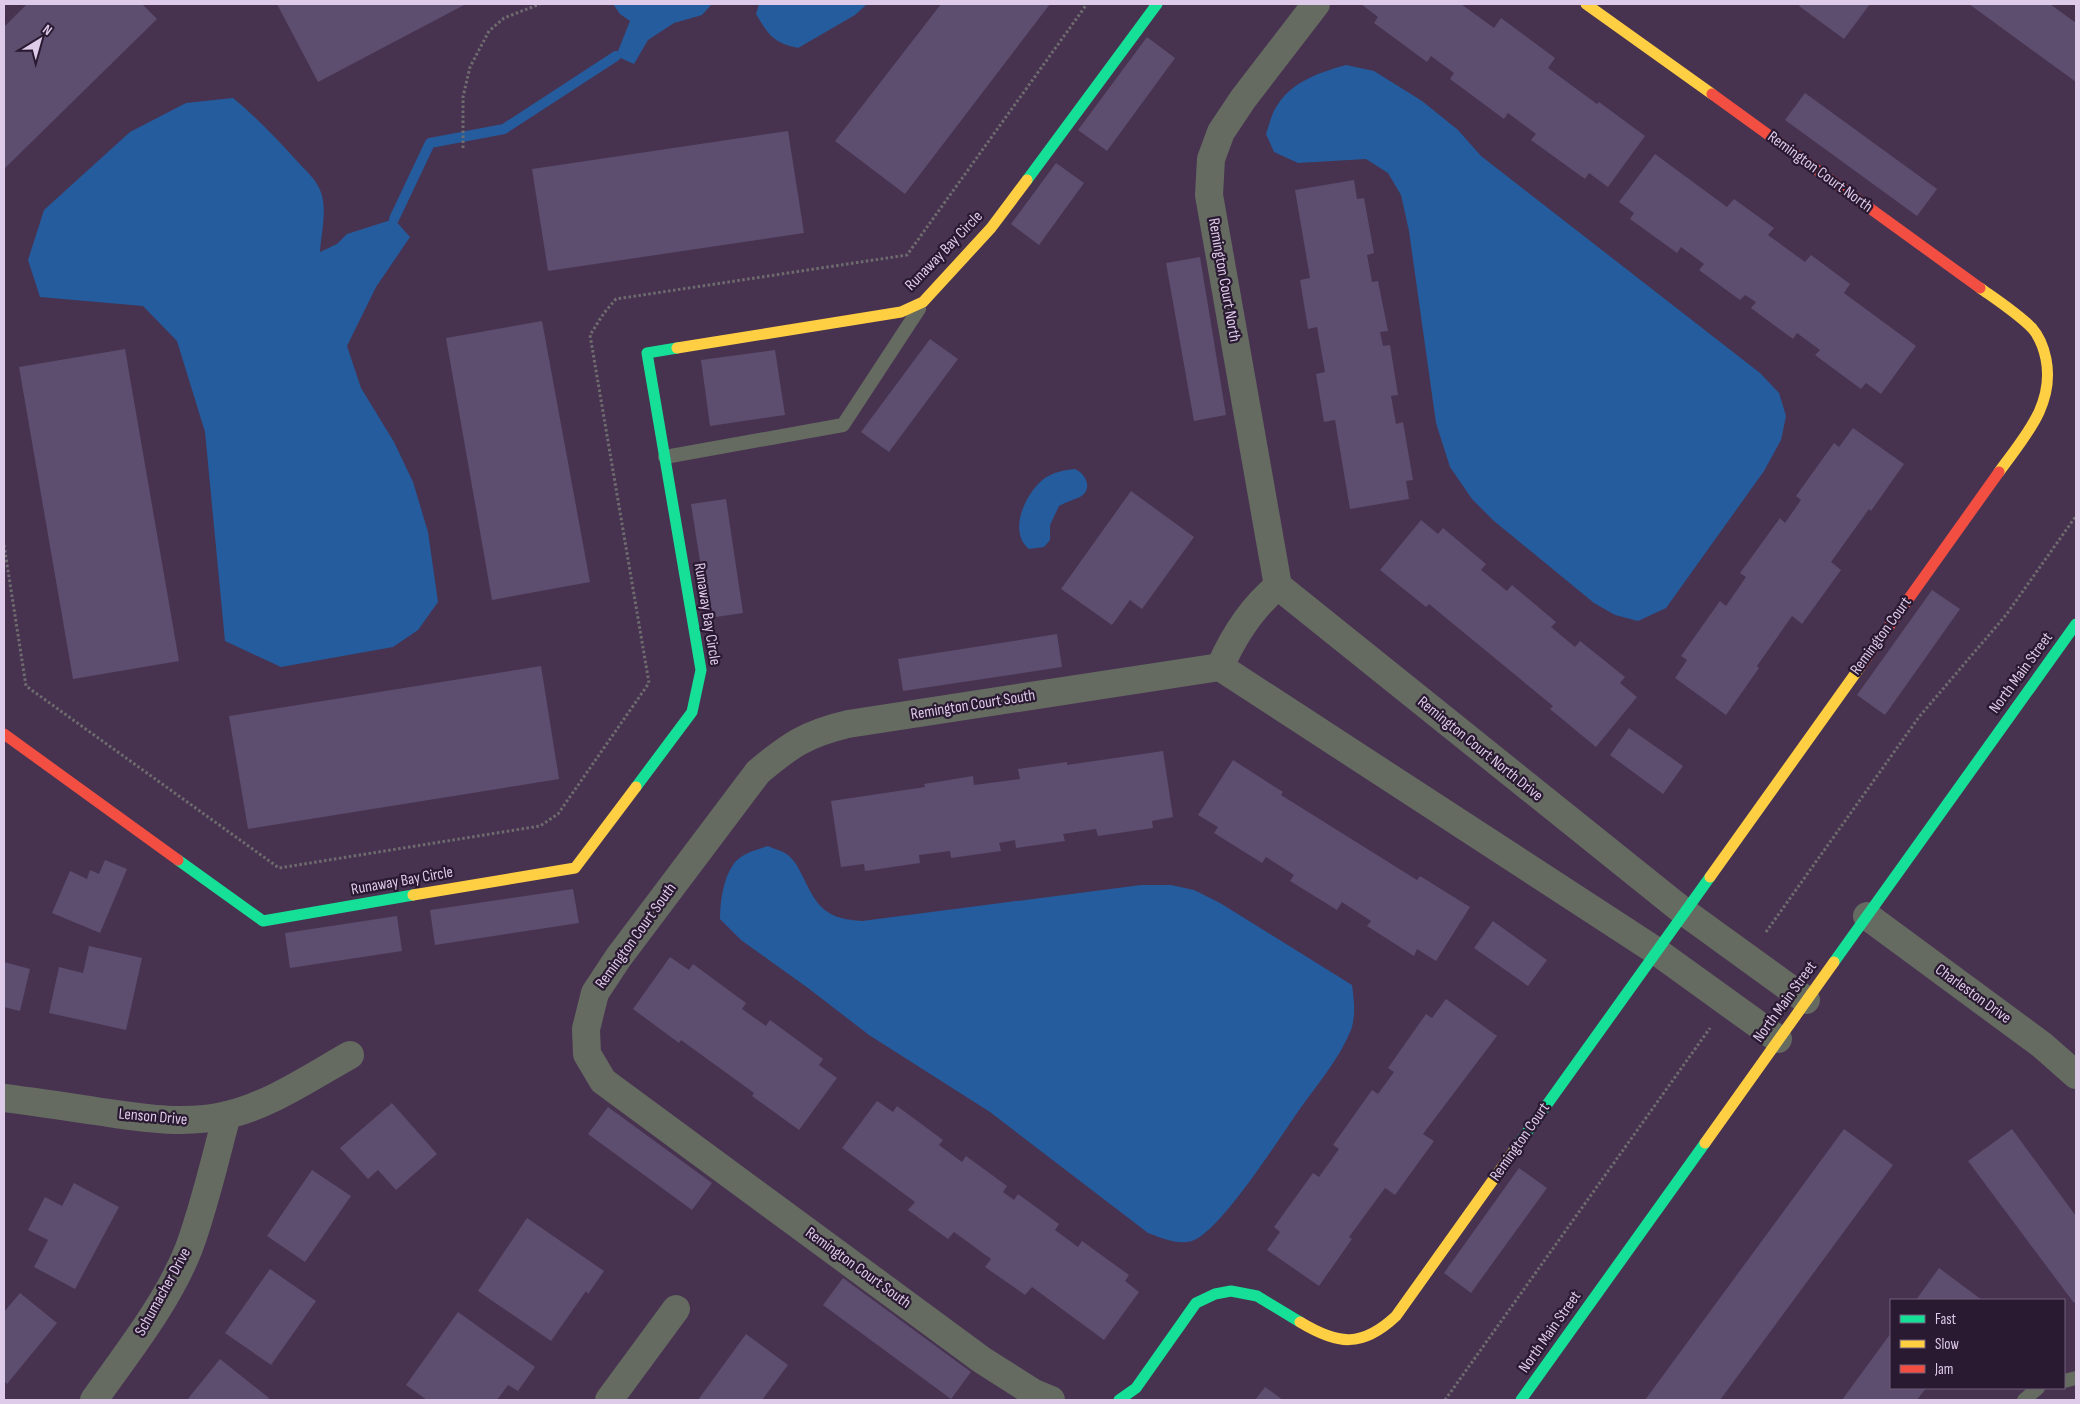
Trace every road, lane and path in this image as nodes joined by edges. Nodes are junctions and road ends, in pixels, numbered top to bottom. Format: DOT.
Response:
graph roads {
  1 [pos="540,4"];
  2 [pos="1087,4"];
  3 [pos="1157,4"];
  4 [pos="1316,4"];
  5 [pos="1586,4"];
  6 [pos="464,148"];
  7 [pos="924,302"];
  8 [pos="2044,350"];
  9 [pos="664,457"];
  10 [pos="4,545"];
  11 [pos="1278,586"];
  12 [pos="2076,624"];
  13 [pos="1220,667"];
  14 [pos="4,734"];
  15 [pos="1683,912"];
  16 [pos="1867,916"];
  17 [pos="1656,951"];
  18 [pos="1806,1000"];
  19 [pos="1778,1039"];
  20 [pos="350,1055"];
  21 [pos="2076,1075"];
  22 [pos="4,1098"];
  23 [pos="227,1115"];
  24 [pos="676,1309"];
  25 [pos="2037,1389"];
  26 [pos="94,1400"];
  27 [pos="610,1400"];
  28 [pos="1051,1400"];
  29 [pos="1119,1400"];
  30 [pos="1521,1400"];
  31 [pos="2024,1400"];
  1 -- 6 [label="path"];
  2 -- 10 [label="path"];
  3 -- 7 [label="street, Runaway Bay Circle"];
  4 -- 11 [label="street, Remington Court North"];
  5 -- 8 [label="street, Remington Court North"];
  7 -- 9 [label="lane"];
  7 -- 9 [label="street, Runaway Bay Circle"];
  8 -- 15 [label="street, Remington Court"];
  9 -- 14 [label="street, Runaway Bay Circle"];
  11 -- 13 [label="street"];
  11 -- 15 [label="street, Remington Court North Drive"];
  12 -- 16 [label="street, North Main Street"];
  13 -- 17 [label="street"];
  13 -- 28 [label="street, Remington Court South"];
  15 -- 17 [label="street, Remington Court"];
  15 -- 18 [label="street"];
  16 -- 18 [label="street, North Main Street"];
  16 -- 21 [label="street, Charleston Drive"];
  17 -- 19 [label="street"];
  17 -- 29 [label="street, Remington Court"];
  18 -- 19 [label="street, North Main Street"];
  19 -- 30 [label="street, North Main Street"];
  20 -- 23 [label="street, Lenson Drive"];
  22 -- 23 [label="street, Lenson Drive"];
  23 -- 26 [label="street, Schumacher Drive"];
  24 -- 27 [label="street"];
  25 -- 31 [label="lane"];
}
